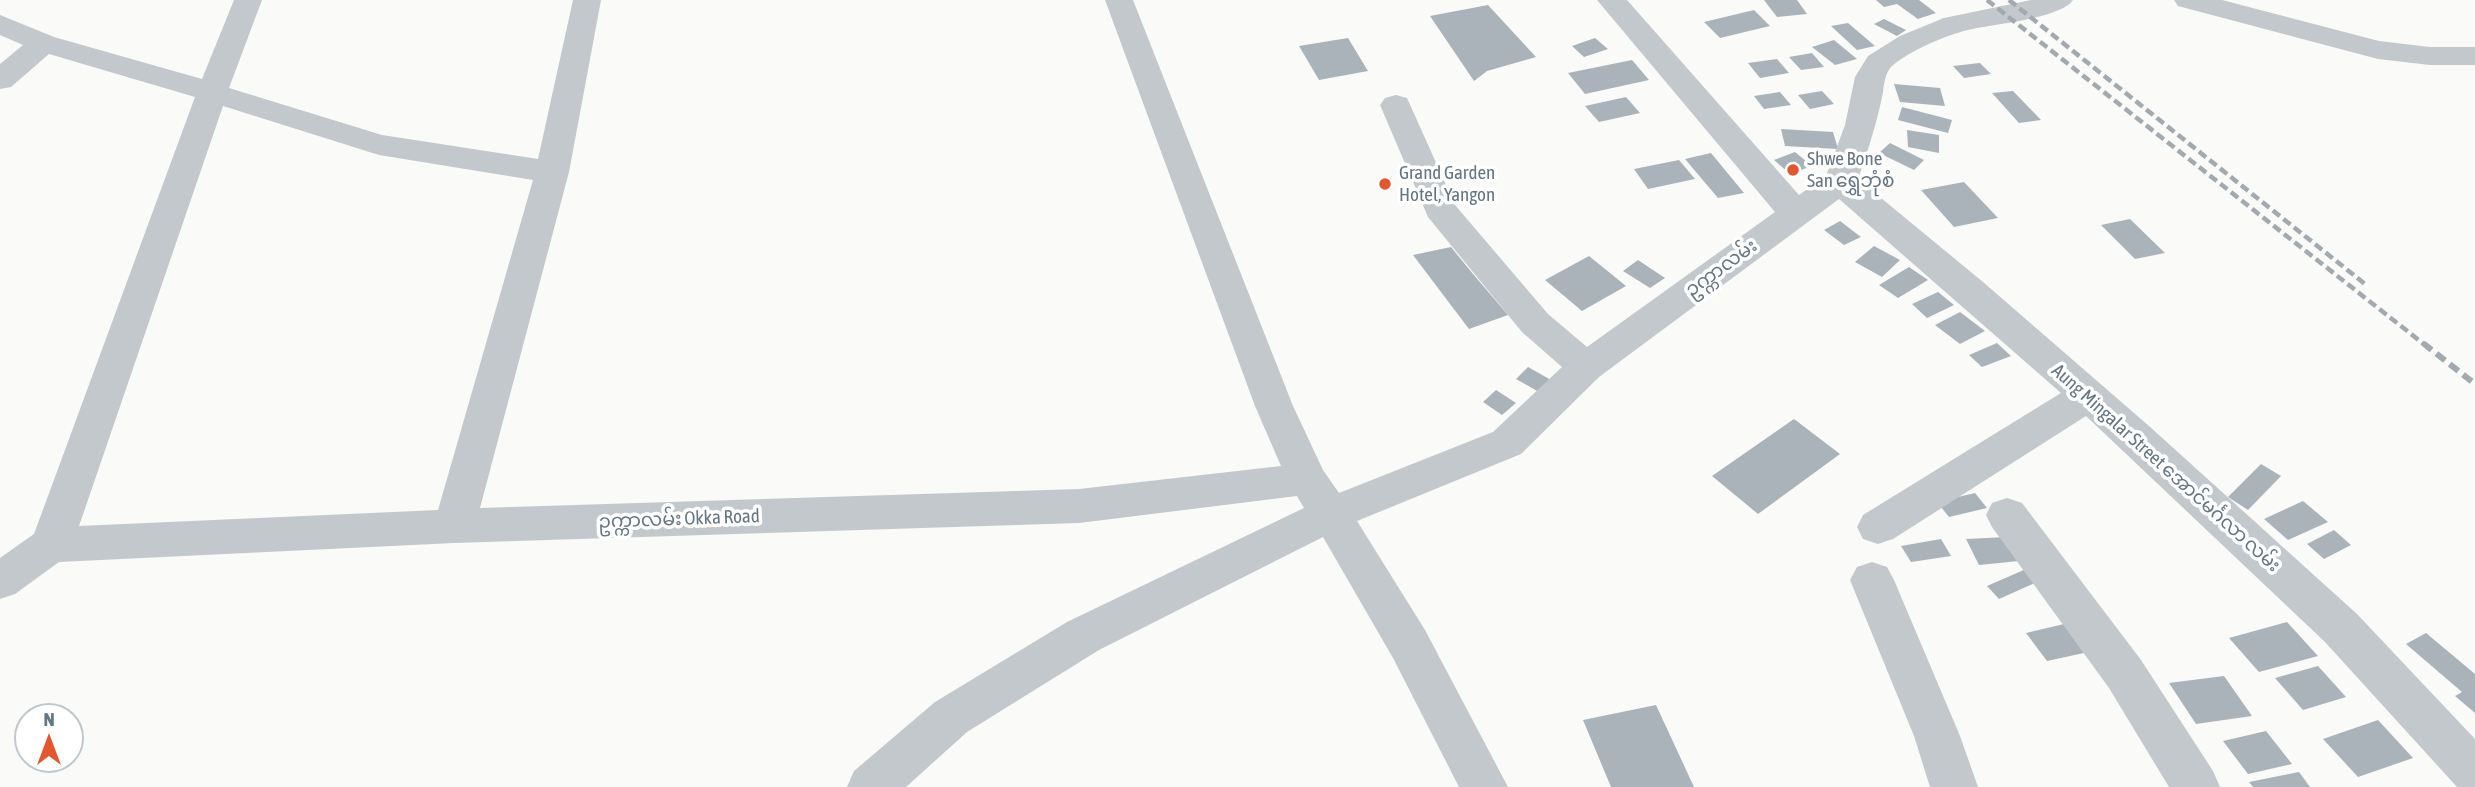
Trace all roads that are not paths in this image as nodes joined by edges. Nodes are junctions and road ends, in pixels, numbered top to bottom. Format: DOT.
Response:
graph roads {
  1 [pos="248,0"];
  2 [pos="587,0"];
  3 [pos="1119,0"];
  4 [pos="1611,0"];
  5 [pos="2059,0"];
  6 [pos="2188,0"];
  7 [pos="0,24"];
  8 [pos="43,43"];
  9 [pos="2475,56"];
  10 [pos="0,80"];
  11 [pos="212,92"];
  12 [pos="1395,105"];
  13 [pos="552,172"];
  14 [pos="1840,182"];
  15 [pos="1796,214"];
  16 [pos="1586,367"];
  17 [pos="2087,396"];
  18 [pos="1319,497"];
  19 [pos="2007,515"];
  20 [pos="454,526"];
  21 [pos="1878,527"];
  22 [pos="51,545"];
  23 [pos="1872,580"];
  24 [pos="0,581"];
  25 [pos="2475,773"];
  26 [pos="871,787"];
  27 [pos="1484,787"];
  28 [pos="1954,787"];
  29 [pos="2196,787"];
  1 -- 11 [label="street"];
  2 -- 13 [label="street"];
  3 -- 18 [label="street"];
  4 -- 15 [label="street"];
  5 -- 14 [label="street"];
  6 -- 9 [label="street"];
  7 -- 8 [label="street"];
  8 -- 10 [label="street"];
  8 -- 11 [label="street"];
  11 -- 13 [label="street"];
  11 -- 22 [label="street"];
  12 -- 16 [label="street"];
  13 -- 20 [label="street"];
  14 -- 15 [label="street, ဥက္ကာလမ်း"];
  14 -- 17 [label="street, Aung Mingalar Street အောင်မင်္ဂလာ လမ်း"];
  15 -- 16 [label="street, ဥက္ကာလမ်း"];
  16 -- 18 [label="street, ဥက္ကာလမ်း"];
  17 -- 21 [label="street"];
  17 -- 25 [label="street, Aung Mingalar Street အောင်မင်္ဂလာ လမ်း"];
  18 -- 20 [label="street, ဥက္ကာလမ်း Okka Road"];
  18 -- 26 [label="street"];
  18 -- 27 [label="street"];
  19 -- 29 [label="street"];
  20 -- 22 [label="street, ဥက္ကာလမ်း Okka Road"];
  22 -- 24 [label="street"];
  23 -- 28 [label="street"];
}
